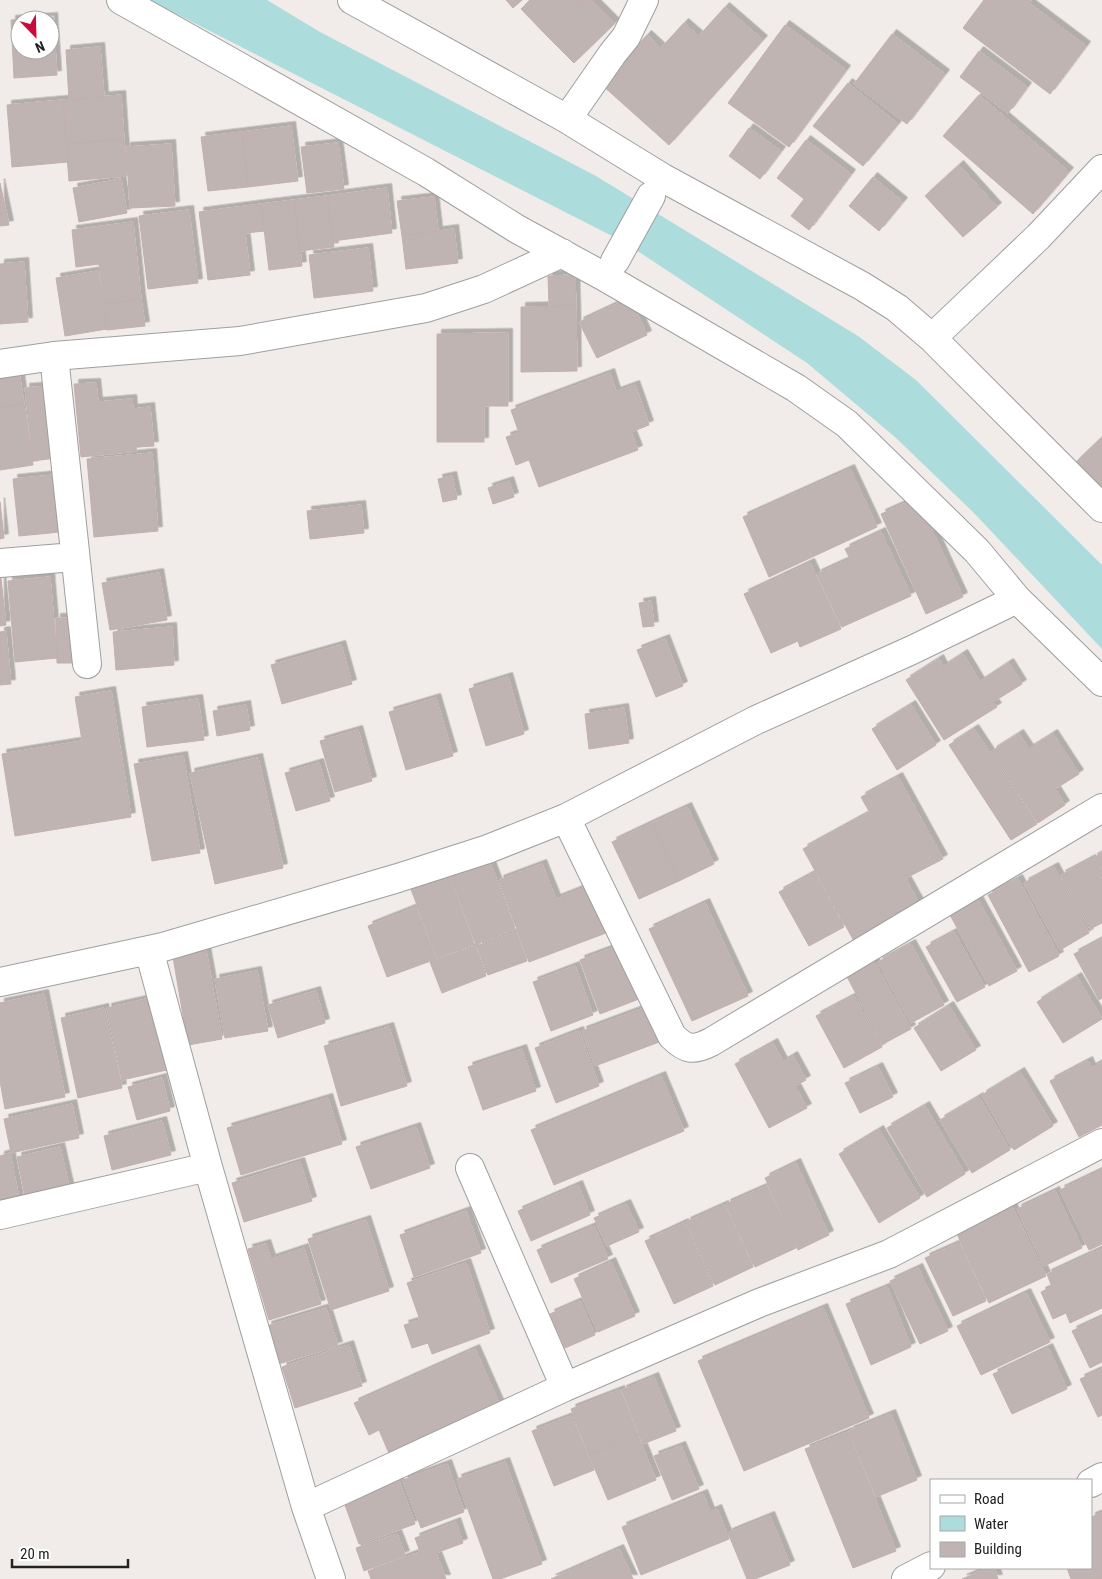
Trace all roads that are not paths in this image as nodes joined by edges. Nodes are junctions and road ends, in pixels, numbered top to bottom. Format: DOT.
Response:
graph roads {
  1 [pos="121,0"];
  2 [pos="352,0"];
  3 [pos="644,0"];
  4 [pos="567,119"];
  5 [pos="1102,169"];
  6 [pos="651,196"];
  7 [pos="562,253"];
  8 [pos="615,261"];
  9 [pos="932,338"];
  10 [pos="54,356"];
  11 [pos="0,364"];
  12 [pos="1102,508"];
  13 [pos="74,557"];
  14 [pos="0,563"];
  15 [pos="1017,599"];
  16 [pos="87,664"];
  17 [pos="1102,682"];
  18 [pos="1102,808"];
  19 [pos="566,818"];
  20 [pos="149,950"];
  21 [pos="0,982"];
  22 [pos="1102,1143"];
  23 [pos="208,1167"];
  24 [pos="470,1168"];
  25 [pos="0,1215"];
  26 [pos="565,1387"];
  27 [pos="306,1506"];
  28 [pos="930,1567"];
  29 [pos="331,1579"];
  30 [pos="906,1579"];
  1 -- 7 [label="street"];
  2 -- 4 [label="street"];
  3 -- 4 [label="street"];
  4 -- 9 [label="street"];
  5 -- 9 [label="street"];
  6 -- 8 [label="street"];
  7 -- 10 [label="street"];
  7 -- 15 [label="street"];
  9 -- 12 [label="street"];
  10 -- 11 [label="street"];
  10 -- 13 [label="street"];
  13 -- 14 [label="street"];
  13 -- 16 [label="street"];
  15 -- 17 [label="street"];
  15 -- 19 [label="street"];
  18 -- 19 [label="street"];
  19 -- 20 [label="street"];
  20 -- 21 [label="street"];
  20 -- 23 [label="street"];
  22 -- 26 [label="street"];
  23 -- 25 [label="street"];
  23 -- 27 [label="street"];
  24 -- 26 [label="street"];
  26 -- 27 [label="street"];
  27 -- 29 [label="street"];
  28 -- 30 [label="street"];
}
